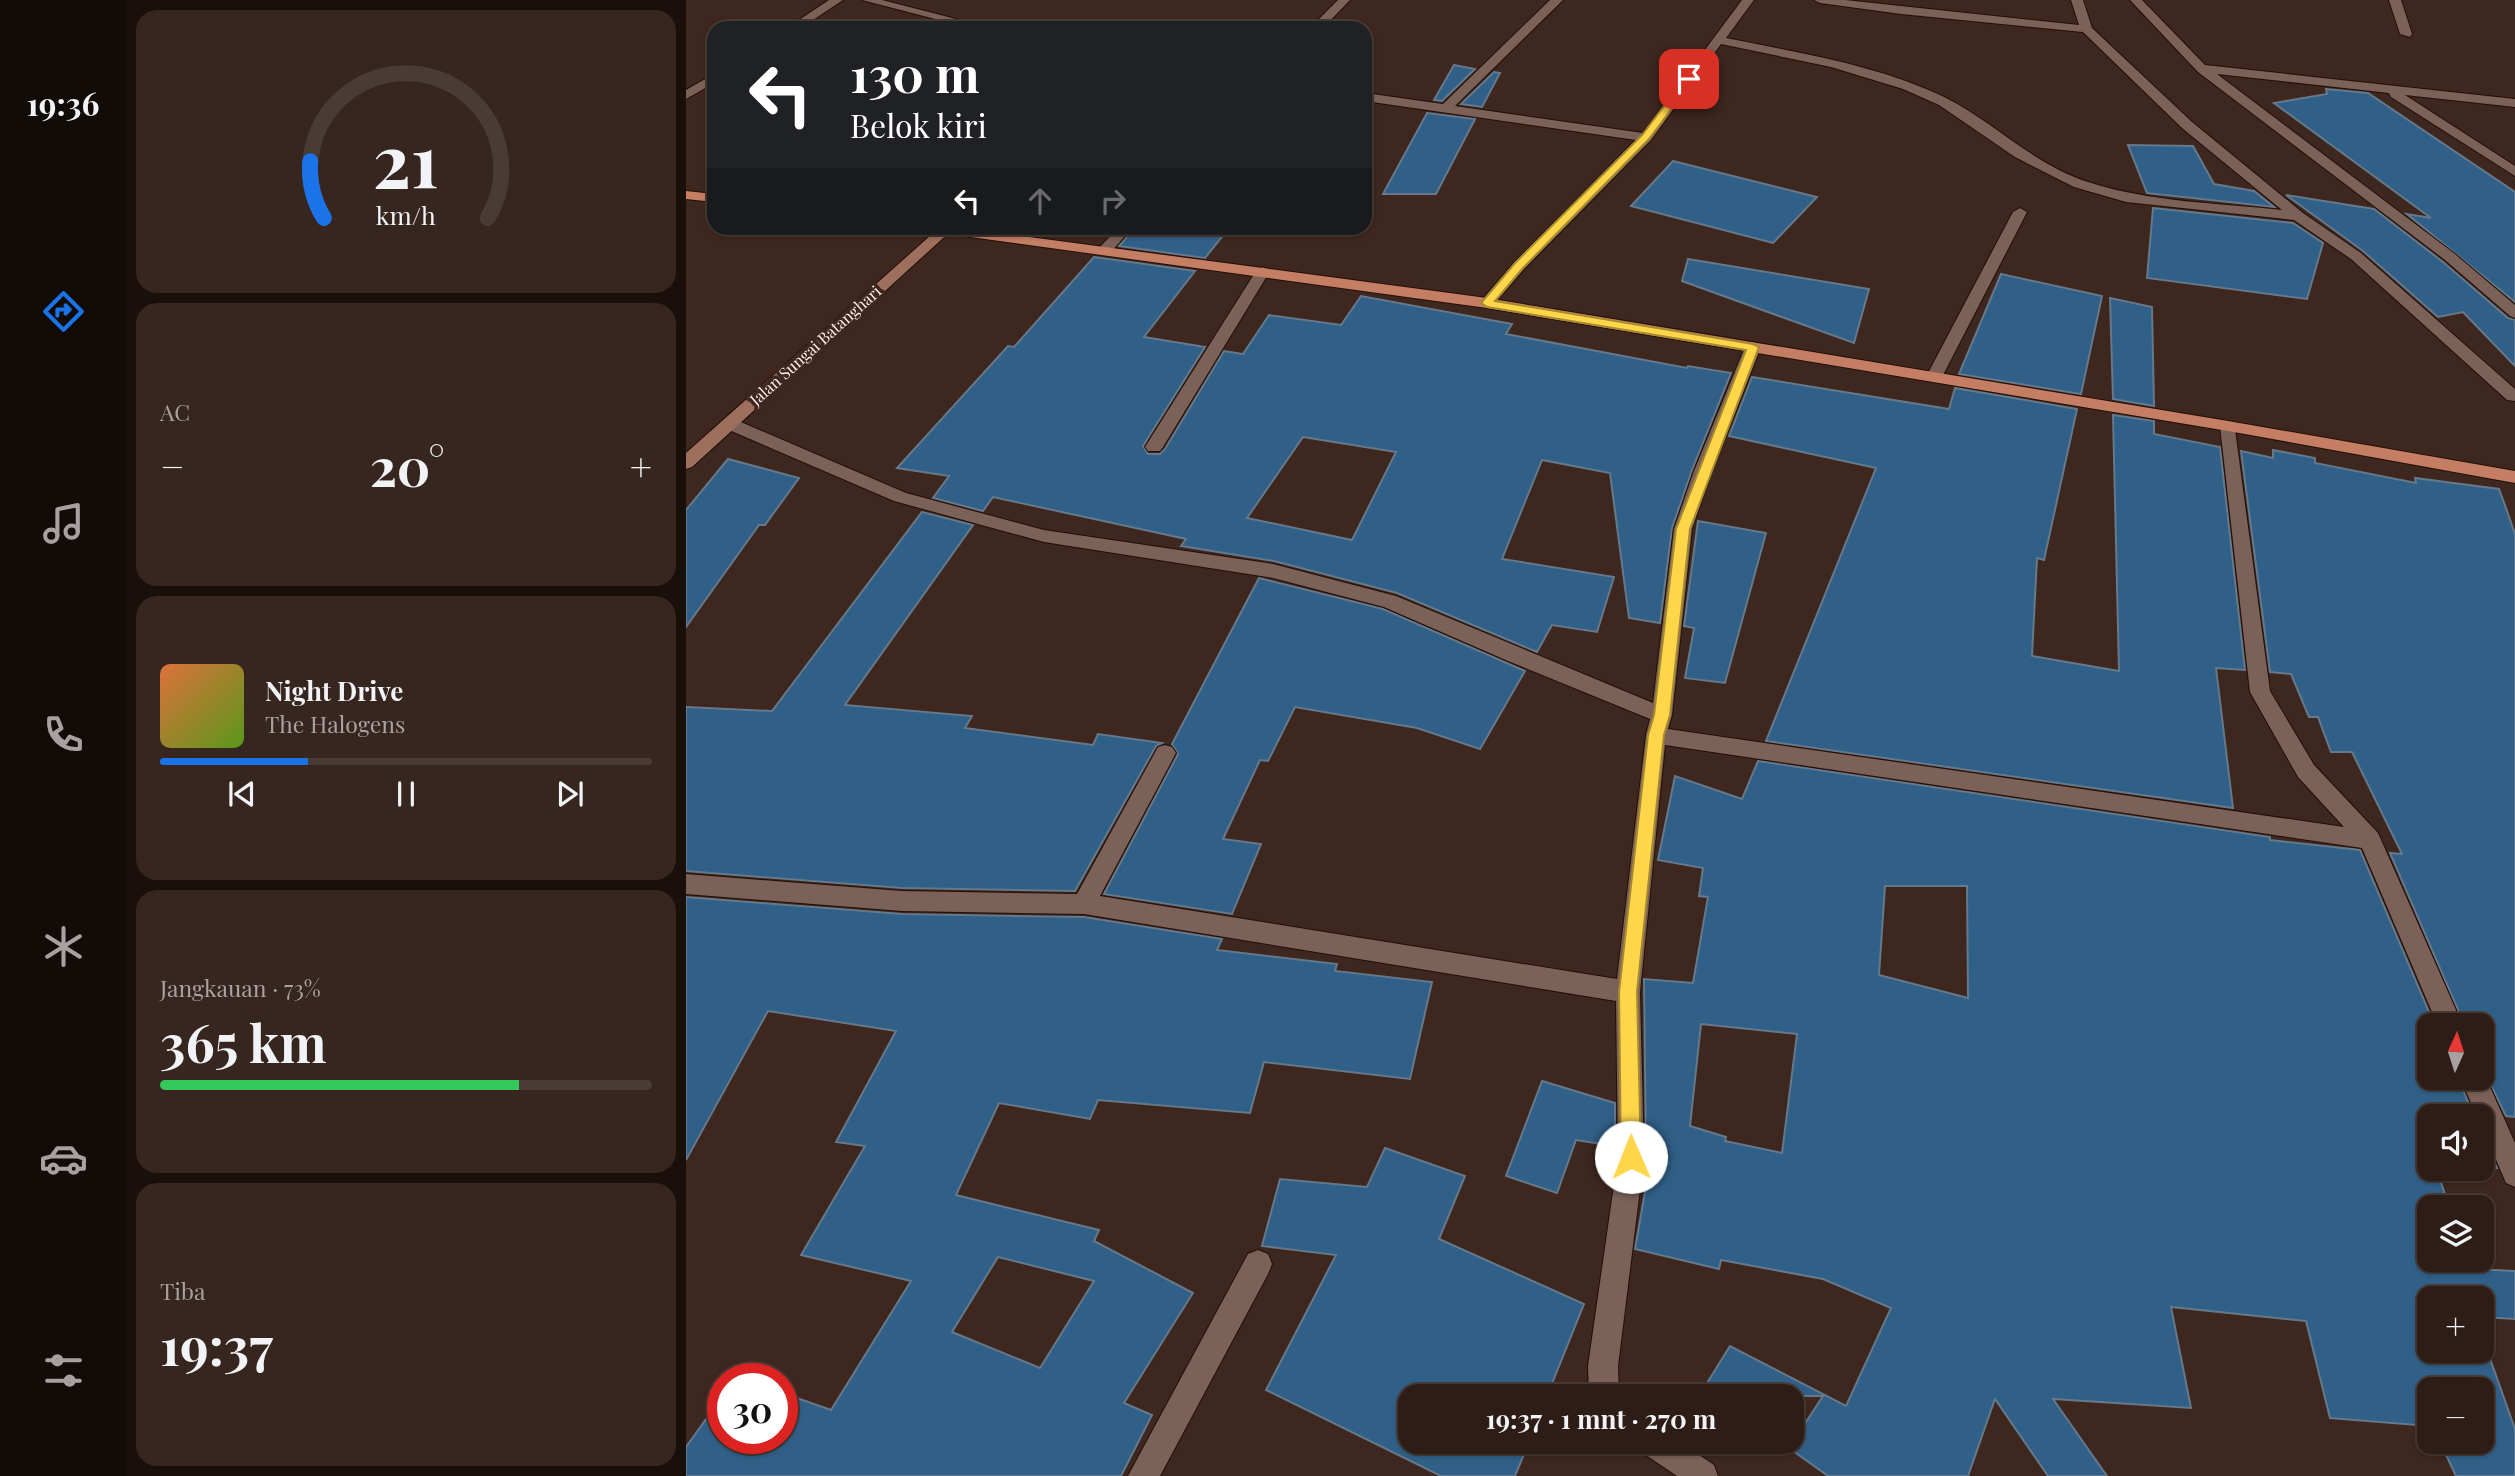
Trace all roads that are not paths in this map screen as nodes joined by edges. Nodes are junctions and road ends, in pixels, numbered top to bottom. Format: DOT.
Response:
graph roads {
  1 [pos="837,0"];
  2 [pos="868,0"];
  3 [pos="1344,0"];
  4 [pos="1557,0"];
  5 [pos="1748,0"];
  6 [pos="1820,0"];
  7 [pos="2077,0"];
  8 [pos="2136,0"];
  9 [pos="2395,0"];
  10 [pos="804,21"];
  11 [pos="956,21"];
  12 [pos="1323,21"];
  13 [pos="2086,29"];
  14 [pos="2406,34"];
  15 [pos="1718,40"];
  16 [pos="2202,69"];
  17 [pos="707,82"];
  18 [pos="2390,91"];
  19 [pos="686,95"];
  20 [pos="1372,98"];
  21 [pos="2515,103"];
  22 [pos="1446,109"];
  23 [pos="1646,137"];
  24 [pos="2515,172"];
  25 [pos="686,195"];
  26 [pos="707,197"];
  27 [pos="2020,212"];
  28 [pos="2298,216"];
  29 [pos="932,235"];
  30 [pos="992,235"];
  31 [pos="1119,235"];
  32 [pos="1105,250"];
  33 [pos="1263,271"];
  34 [pos="1487,303"];
  35 [pos="2515,313"];
  36 [pos="1753,347"];
  37 [pos="1934,377"];
  38 [pos="2513,396"];
  39 [pos="728,423"];
  40 [pos="2228,426"];
  41 [pos="1153,447"];
  42 [pos="686,463"];
  43 [pos="2515,477"];
  44 [pos="1659,725"];
  45 [pos="1165,753"];
  46 [pos="2370,840"];
  47 [pos="686,884"];
  48 [pos="1084,904"];
  49 [pos="1628,992"];
  50 [pos="2445,1013"];
  51 [pos="2478,1090"];
  52 [pos="2515,1174"];
  53 [pos="1258,1264"];
  54 [pos="1604,1384"];
  55 [pos="1671,1454"];
  56 [pos="1143,1476"];
  57 [pos="1703,1476"];
  1 -- 10 [label="street"];
  2 -- 11 [label="street"];
  3 -- 12 [label="street"];
  4 -- 22 [label="street"];
  5 -- 15 [label="street"];
  6 -- 13 [label="street"];
  7 -- 13 [label="street"];
  8 -- 16 [label="street"];
  9 -- 14 [label="street"];
  13 -- 28 [label="street"];
  15 -- 23 [label="street"];
  15 -- 28 [label="street"];
  16 -- 18 [label="street"];
  16 -- 35 [label="street"];
  17 -- 19 [label="street"];
  18 -- 21 [label="street"];
  18 -- 24 [label="street"];
  20 -- 22 [label="street"];
  22 -- 23 [label="street"];
  23 -- 34 [label="street"];
  25 -- 26 [label="main road"];
  27 -- 37 [label="street"];
  28 -- 38 [label="street"];
  29 -- 39 [label="main road, Jalan Sungai Batanghari"];
  30 -- 32 [label="main road"];
  31 -- 32 [label="street"];
  32 -- 33 [label="main road"];
  33 -- 34 [label="main road"];
  33 -- 41 [label="street"];
  34 -- 36 [label="main road"];
  36 -- 37 [label="main road"];
  36 -- 44 [label="street"];
  37 -- 40 [label="main road"];
  39 -- 42 [label="main road, Jalan Sungai Batanghari"];
  39 -- 44 [label="street"];
  40 -- 43 [label="main road"];
  40 -- 46 [label="street"];
  44 -- 46 [label="street"];
  44 -- 49 [label="street"];
  45 -- 48 [label="street"];
  46 -- 50 [label="street"];
  47 -- 48 [label="street"];
  48 -- 49 [label="street"];
  49 -- 54 [label="street"];
  51 -- 52 [label="street"];
  53 -- 56 [label="street"];
  55 -- 57 [label="street"];
}
